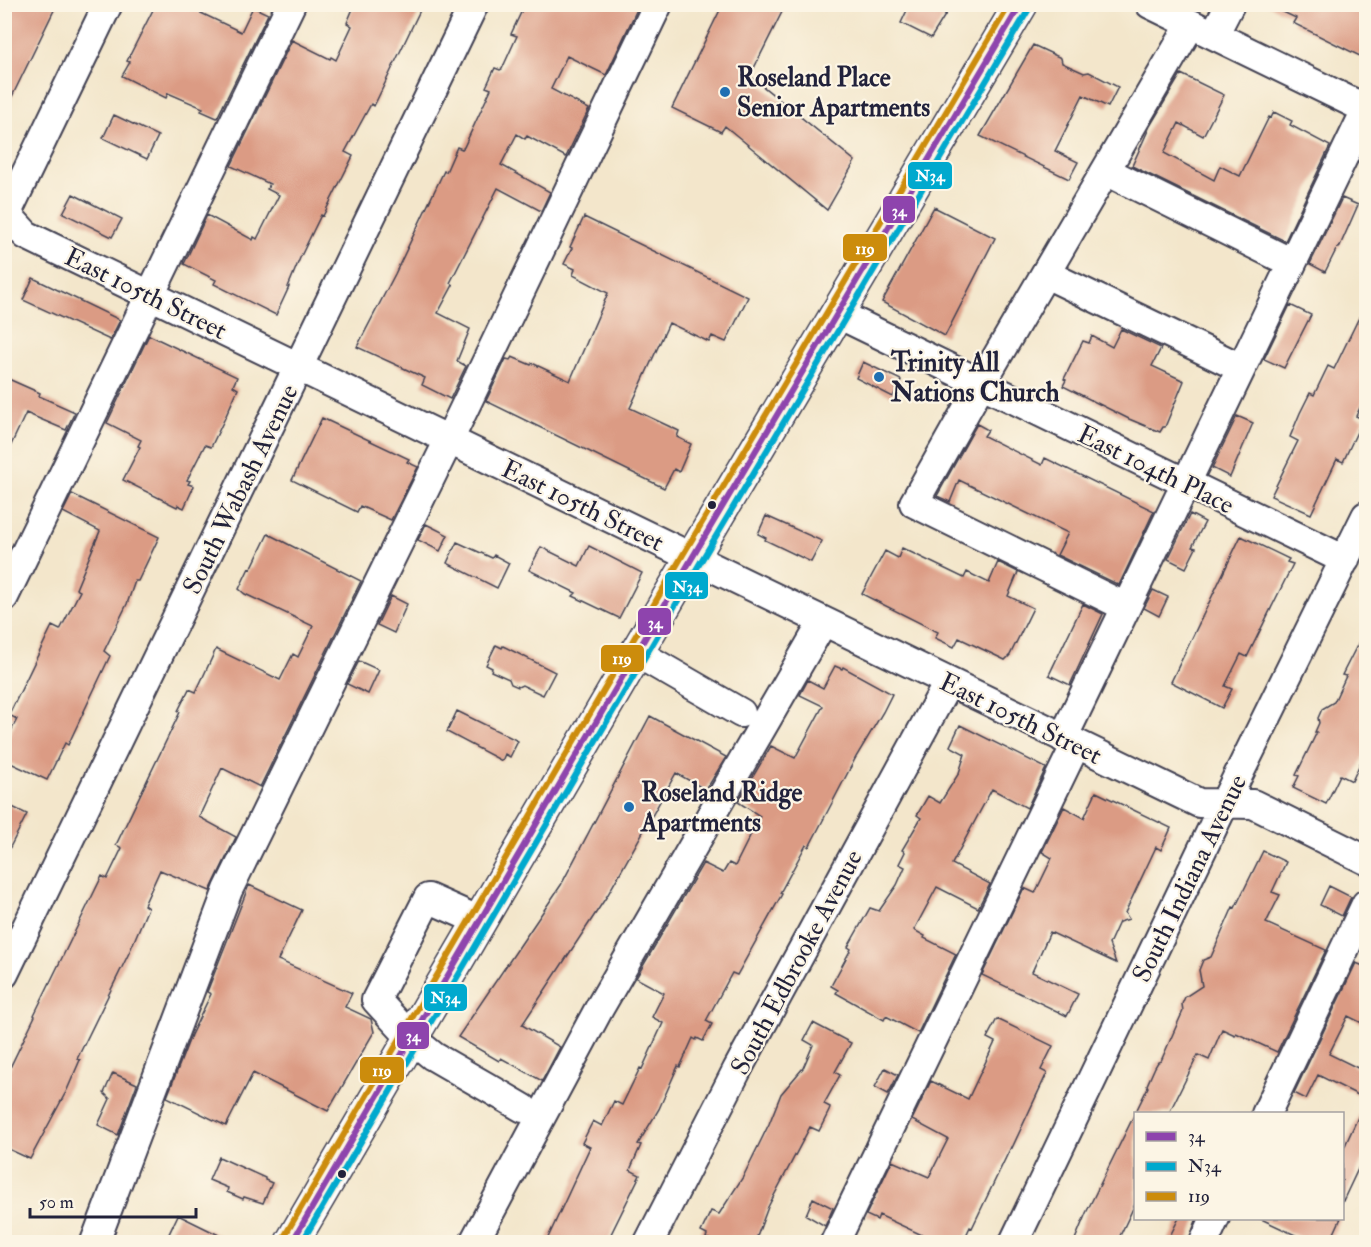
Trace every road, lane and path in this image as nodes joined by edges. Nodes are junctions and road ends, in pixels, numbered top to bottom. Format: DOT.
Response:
graph roads {
  1 [pos="108,4"];
  2 [pos="291,4"];
  3 [pos="474,4"];
  4 [pos="658,4"];
  5 [pos="1021,4"];
  6 [pos="1150,4"];
  7 [pos="1230,4"];
  8 [pos="1203,30"];
  9 [pos="1366,109"];
  10 [pos="1106,171"];
  11 [pos="5,214"];
  12 [pos="1292,263"];
  13 [pos="1046,274"];
  14 [pos="151,296"];
  15 [pos="838,314"];
  16 [pos="299,367"];
  17 [pos="1242,368"];
  18 [pos="981,384"];
  19 [pos="449,440"];
  20 [pos="1186,483"];
  21 [pos="1366,516"];
  22 [pos="692,558"];
  23 [pos="1345,560"];
  24 [pos="4,597"];
  25 [pos="1126,607"];
  26 [pos="823,622"];
  27 [pos="637,653"];
  28 [pos="948,683"];
  29 [pos="741,713"];
  30 [pos="1070,741"];
  31 [pos="1224,804"];
  32 [pos="1366,860"];
  33 [pos="1366,904"];
  34 [pos="480,921"];
  35 [pos="4,974"];
  36 [pos="412,1039"];
  37 [pos="523,1108"];
  38 [pos="1266,1112"];
  39 [pos="1214,1220"];
  40 [pos="95,1242"];
  41 [pos="292,1242"];
  42 [pos="474,1242"];
  43 [pos="649,1242"];
  44 [pos="835,1242"];
  45 [pos="1014,1242"];
  46 [pos="1204,1242"];
  1 -- 11 [label="street"];
  2 -- 14 [label="street"];
  3 -- 16 [label="street, South Wabash Avenue"];
  4 -- 19 [label="street"];
  5 -- 15 [label="main road"];
  6 -- 8 [label="street"];
  7 -- 8 [label="street"];
  8 -- 9 [label="street"];
  8 -- 10 [label="street"];
  9 -- 12 [label="street"];
  10 -- 12 [label="street"];
  10 -- 13 [label="street"];
  11 -- 14 [label="street, East 105th Street"];
  12 -- 17 [label="street"];
  13 -- 17 [label="street"];
  13 -- 18 [label="street"];
  14 -- 16 [label="street, East 105th Street"];
  14 -- 24 [label="street"];
  15 -- 18 [label="street, East 104th Place"];
  15 -- 22 [label="main road"];
  16 -- 19 [label="street, East 105th Street"];
  16 -- 35 [label="street, South Wabash Avenue"];
  17 -- 20 [label="street"];
  18 -- 20 [label="street, East 104th Place"];
  18 -- 25 [label="street"];
  19 -- 22 [label="street, East 105th Street"];
  19 -- 40 [label="street"];
  20 -- 23 [label="street, East 104th Place"];
  20 -- 25 [label="street"];
  21 -- 23 [label="street, South Indiana Avenue"];
  22 -- 26 [label="street, East 105th Street"];
  22 -- 27 [label="main road"];
  23 -- 31 [label="street, South Indiana Avenue"];
  25 -- 30 [label="street"];
  26 -- 28 [label="street, East 105th Street"];
  26 -- 42 [label="street"];
  27 -- 29 [label="street"];
  27 -- 34 [label="main road"];
  28 -- 30 [label="street, East 105th Street"];
  28 -- 43 [label="street, South Edbrooke Avenue"];
  30 -- 31 [label="street, East 105th Street"];
  30 -- 44 [label="street"];
  31 -- 32 [label="street, East 105th Street"];
  31 -- 45 [label="street, South Indiana Avenue"];
  33 -- 38 [label="street"];
  34 -- 36 [label="main road"];
  34 -- 36 [label="street"];
  36 -- 37 [label="street"];
  36 -- 41 [label="main road"];
  39 -- 46 [label="street"];
}
